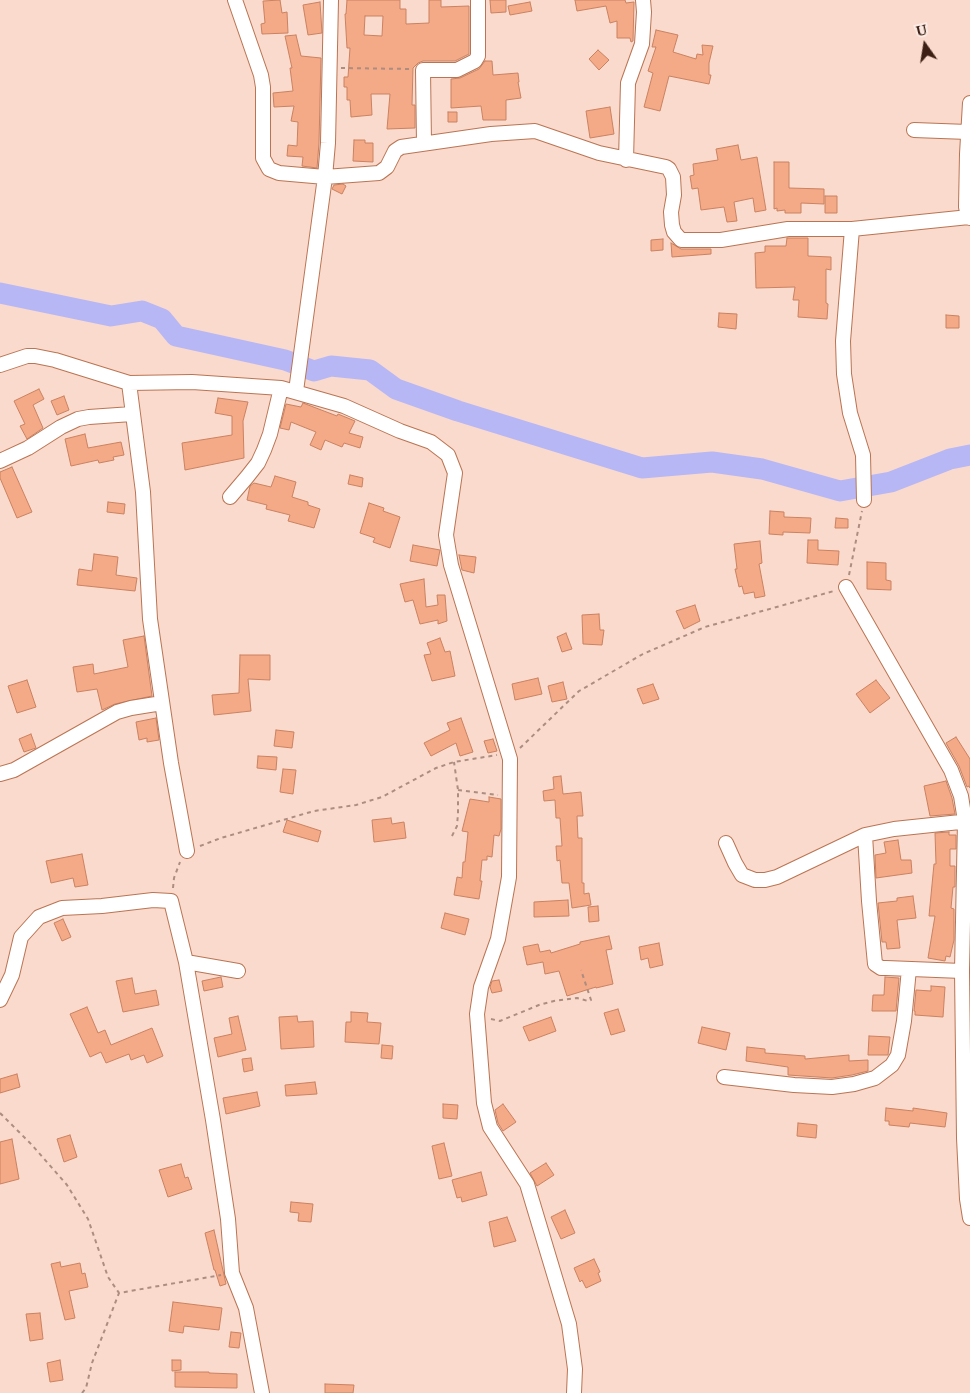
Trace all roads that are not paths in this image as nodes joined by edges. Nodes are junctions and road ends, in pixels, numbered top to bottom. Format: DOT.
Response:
graph roads {
  1 [pos="235,0"];
  2 [pos="331,0"];
  3 [pos="478,0"];
  4 [pos="643,0"];
  5 [pos="970,103"];
  6 [pos="914,130"];
  7 [pos="968,132"];
  8 [pos="424,144"];
  9 [pos="626,160"];
  10 [pos="325,177"];
  11 [pos="969,218"];
  12 [pos="852,229"];
  13 [pos="0,365"];
  14 [pos="129,383"];
  15 [pos="280,388"];
  16 [pos="296,391"];
  17 [pos="132,414"];
  18 [pos="0,461"];
  19 [pos="230,496"];
  20 [pos="864,500"];
  21 [pos="846,587"];
  22 [pos="162,703"];
  23 [pos="0,774"];
  24 [pos="968,821"];
  25 [pos="865,835"];
  26 [pos="726,843"];
  27 [pos="187,850"];
  28 [pos="186,962"];
  29 [pos="909,969"];
  30 [pos="238,971"];
  31 [pos="962,971"];
  32 [pos="0,1000"];
  33 [pos="966,1076"];
  34 [pos="724,1077"];
  35 [pos="970,1218"];
  36 [pos="262,1393"];
  37 [pos="574,1393"];
  1 -- 10 [label="street"];
  2 -- 10 [label="street"];
  3 -- 8 [label="street"];
  4 -- 9 [label="street"];
  5 -- 7 [label="street"];
  6 -- 7 [label="street"];
  7 -- 11 [label="street"];
  8 -- 9 [label="street"];
  8 -- 10 [label="street"];
  9 -- 12 [label="street"];
  10 -- 16 [label="street"];
  11 -- 12 [label="street"];
  12 -- 20 [label="street"];
  13 -- 14 [label="street"];
  14 -- 15 [label="street"];
  14 -- 17 [label="street"];
  15 -- 16 [label="street"];
  15 -- 19 [label="street"];
  16 -- 37 [label="street"];
  17 -- 18 [label="street"];
  17 -- 22 [label="street"];
  21 -- 24 [label="street"];
  22 -- 23 [label="street"];
  22 -- 27 [label="street"];
  24 -- 25 [label="street"];
  24 -- 31 [label="street"];
  25 -- 26 [label="street"];
  25 -- 29 [label="street"];
  28 -- 30 [label="street"];
  28 -- 32 [label="street"];
  28 -- 36 [label="street"];
  29 -- 31 [label="street"];
  29 -- 34 [label="street"];
  31 -- 33 [label="street"];
  33 -- 35 [label="street"];
}
